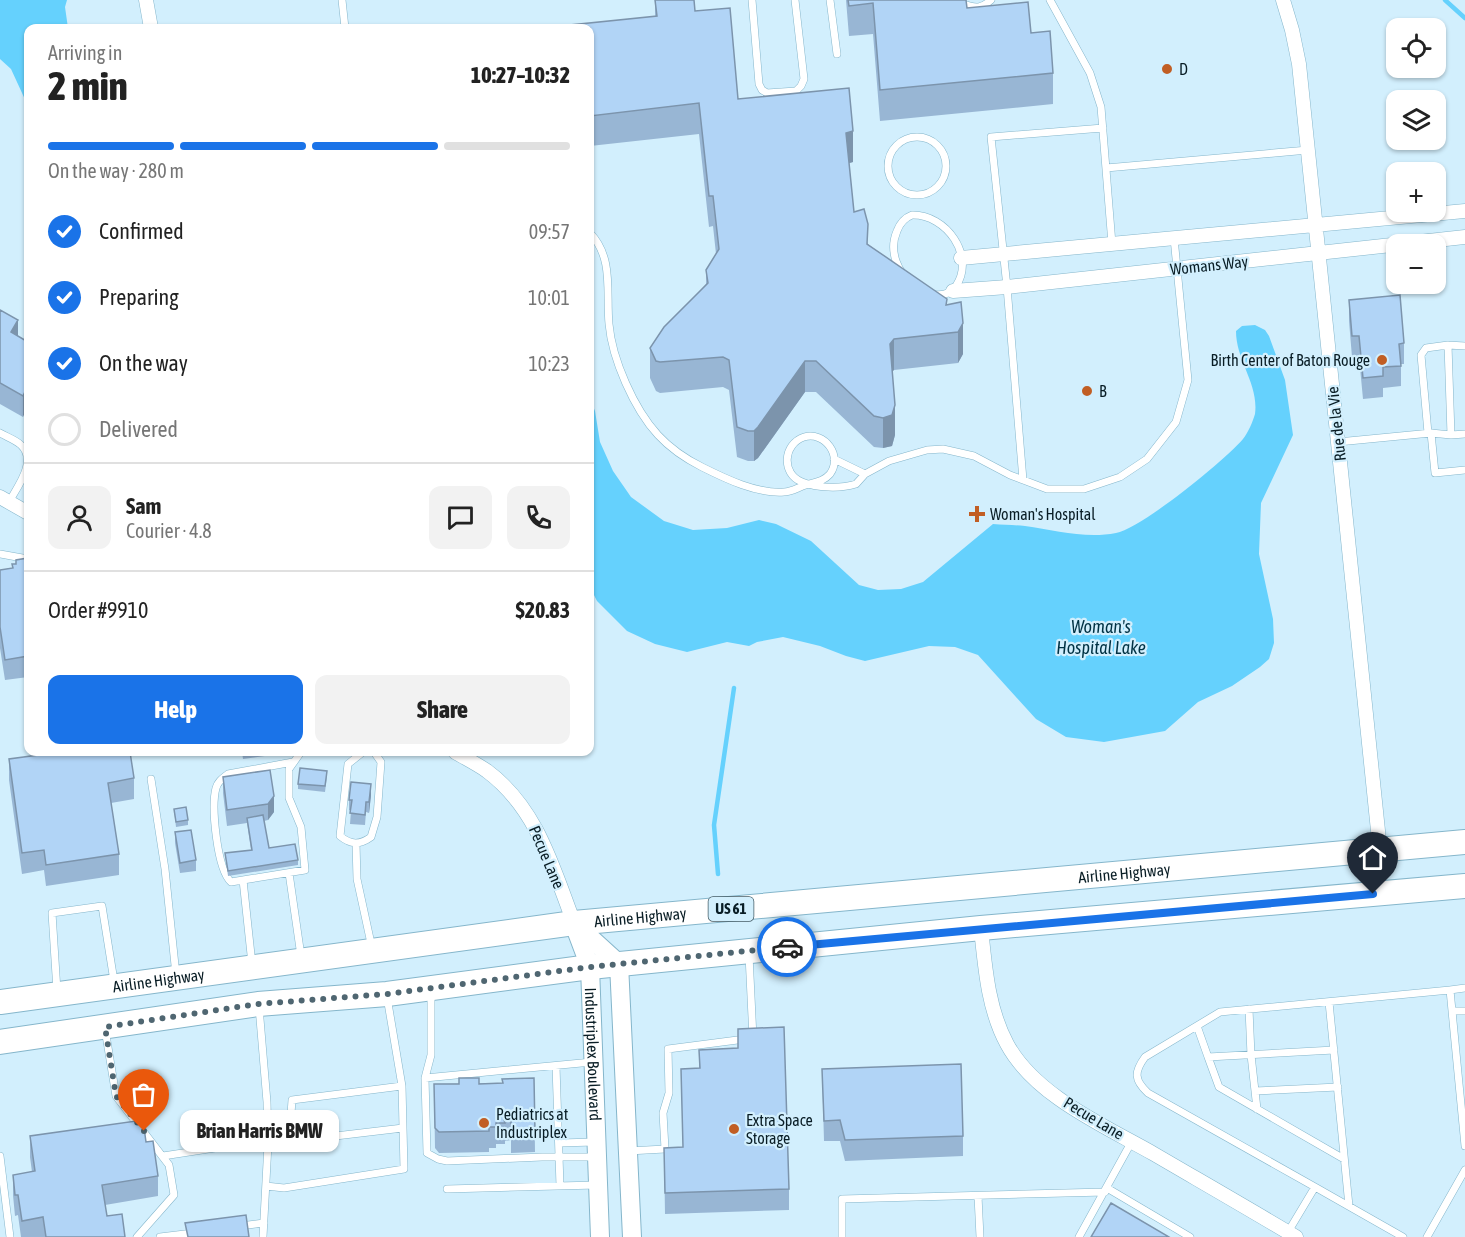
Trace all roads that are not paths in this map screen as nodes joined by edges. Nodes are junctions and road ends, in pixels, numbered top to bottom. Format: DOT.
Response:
graph roads {
  1 [pos="146,0"];
  2 [pos="342,0"];
  3 [pos="752,0"];
  4 [pos="795,0"];
  5 [pos="830,0"];
  6 [pos="991,0"];
  7 [pos="1050,0"];
  8 [pos="1283,0"];
  9 [pos="964,4"];
  10 [pos="151,24"];
  11 [pos="345,24"];
  12 [pos="837,54"];
  13 [pos="1102,128"];
  14 [pos="1308,150"];
  15 [pos="1106,168"];
  16 [pos="895,186"];
  17 [pos="1465,211"];
  18 [pos="1316,226"];
  19 [pos="1465,237"];
  20 [pos="1174,238"];
  21 [pos="594,239"];
  22 [pos="1112,244"];
  23 [pos="1318,252"];
  24 [pos="1003,254"];
  25 [pos="961,258"];
  26 [pos="1178,269"];
  27 [pos="1007,287"];
  28 [pos="953,291"];
  29 [pos="1448,345"];
  30 [pos="1465,346"];
  31 [pos="0,433"];
  32 [pos="1429,433"];
  33 [pos="1465,434"];
  34 [pos="1451,435"];
  35 [pos="1338,442"];
  36 [pos="24,450"];
  37 [pos="834,459"];
  38 [pos="1465,470"];
  39 [pos="865,474"];
  40 [pos="24,475"];
  41 [pos="1023,480"];
  42 [pos="810,484"];
  43 [pos="4,500"];
  44 [pos="24,511"];
  45 [pos="0,554"];
  46 [pos="24,558"];
  47 [pos="298,756"];
  48 [pos="358,756"];
  49 [pos="377,756"];
  50 [pos="462,756"];
  51 [pos="294,762"];
  52 [pos="151,779"];
  53 [pos="1465,842"];
  54 [pos="356,843"];
  55 [pos="1380,850"];
  56 [pos="289,873"];
  57 [pos="243,880"];
  58 [pos="1465,886"];
  59 [pos="574,923"];
  60 [pos="981,928"];
  61 [pos="373,950"];
  62 [pos="749,951"];
  63 [pos="302,960"];
  64 [pos="619,964"];
  65 [pos="252,967"];
  66 [pos="590,967"];
  67 [pos="176,977"];
  68 [pos="114,986"];
  69 [pos="431,988"];
  70 [pos="1465,988"];
  71 [pos="1450,990"];
  72 [pos="57,994"];
  73 [pos="387,994"];
  74 [pos="0,1002"];
  75 [pos="1329,1002"];
  76 [pos="258,1004"];
  77 [pos="1250,1010"];
  78 [pos="1452,1011"];
  79 [pos="1465,1011"];
  80 [pos="1197,1026"];
  81 [pos="105,1027"];
  82 [pos="0,1042"];
  83 [pos="1334,1050"];
  84 [pos="1251,1054"];
  85 [pos="1208,1057"];
  86 [pos="594,1062"];
  87 [pos="556,1066"];
  88 [pos="425,1078"];
  89 [pos="402,1086"];
  90 [pos="1338,1087"];
  91 [pos="1255,1090"];
  92 [pos="1257,1109"];
  93 [pos="403,1128"];
  94 [pos="1132,1141"];
  95 [pos="268,1142"];
  96 [pos="289,1142"];
  97 [pos="560,1143"];
  98 [pos="1465,1143"];
  99 [pos="597,1149"];
  100 [pos="628,1151"];
  101 [pos="0,1156"];
  102 [pos="162,1156"];
  103 [pos="560,1157"];
  104 [pos="1344,1159"];
  105 [pos="1465,1170"];
  106 [pos="598,1185"];
  107 [pos="266,1186"];
  108 [pos="560,1186"];
  109 [pos="1315,1186"];
  110 [pos="447,1189"];
  111 [pos="1106,1190"];
  112 [pos="978,1196"];
  113 [pos="1349,1206"];
  114 [pos="264,1223"];
  115 [pos="229,1228"];
  116 [pos="206,1231"];
  117 [pos="1290,1235"];
  118 [pos="10,1237"];
  119 [pos="137,1237"];
  120 [pos="160,1237"];
  121 [pos="263,1237"];
  122 [pos="600,1237"];
  123 [pos="632,1237"];
  124 [pos="842,1237"];
  125 [pos="980,1237"];
  126 [pos="1079,1237"];
  127 [pos="1190,1237"];
  128 [pos="1403,1237"];
  129 [pos="1427,1237"];
  1 -- 10 [label="street"];
  2 -- 11 [label="lane"];
  3 -- 4 [label="lane"];
  5 -- 12 [label="lane"];
  6 -- 9 [label="lane"];
  7 -- 13 [label="lane"];
  8 -- 14 [label="street, Rue de la Vie"];
  13 -- 15 [label="lane"];
  13 -- 24 [label="lane"];
  14 -- 15 [label="lane"];
  14 -- 18 [label="street, Rue de la Vie"];
  15 -- 22 [label="lane"];
  16 -- 16 [label="lane"];
  17 -- 18 [label="street, Womans Way"];
  18 -- 20 [label="street, Womans Way"];
  18 -- 23 [label="street, Rue de la Vie"];
  19 -- 23 [label="street, Womans Way"];
  20 -- 22 [label="street, Womans Way"];
  20 -- 26 [label="lane"];
  21 -- 42 [label="lane"];
  22 -- 24 [label="street, Womans Way"];
  23 -- 26 [label="street, Womans Way"];
  23 -- 35 [label="street, Rue de la Vie"];
  24 -- 25 [label="street, Womans Way"];
  24 -- 27 [label="lane"];
  25 -- 28 [label="lane"];
  25 -- 28 [label="lane"];
  26 -- 27 [label="street, Womans Way"];
  26 -- 41 [label="lane"];
  27 -- 28 [label="street, Womans Way"];
  27 -- 41 [label="lane"];
  29 -- 30 [label="lane"];
  29 -- 32 [label="lane"];
  29 -- 34 [label="lane"];
  31 -- 36 [label="lane"];
  32 -- 34 [label="lane"];
  32 -- 35 [label="lane"];
  32 -- 38 [label="lane"];
  33 -- 34 [label="lane"];
  35 -- 55 [label="street, Rue de la Vie"];
  37 -- 39 [label="lane"];
  37 -- 42 [label="lane"];
  37 -- 42 [label="lane"];
  39 -- 41 [label="lane"];
  39 -- 42 [label="lane"];
  40 -- 43 [label="lane"];
  43 -- 44 [label="street"];
  45 -- 46 [label="lane"];
  47 -- 51 [label="lane"];
  48 -- 54 [label="lane"];
  49 -- 54 [label="lane"];
  50 -- 59 [label="street, Pecue Lane"];
  51 -- 56 [label="lane"];
  51 -- 57 [label="lane"];
  52 -- 67 [label="lane"];
  53 -- 55 [label="highway, Airline Highway / US 61"];
  54 -- 61 [label="lane"];
  55 -- 59 [label="highway, Airline Highway / US 61"];
  56 -- 57 [label="lane"];
  56 -- 63 [label="lane"];
  57 -- 65 [label="lane"];
  58 -- 60 [label="highway"];
  59 -- 61 [label="highway, Airline Highway / US 61"];
  59 -- 64 [label="street"];
  59 -- 66 [label="street, Industriplex Boulevard"];
  60 -- 62 [label="highway"];
  60 -- 94 [label="street, Pecue Lane"];
  61 -- 63 [label="highway, Airline Highway / US 61"];
  62 -- 64 [label="highway"];
  62 -- 100 [label="lane"];
  63 -- 65 [label="highway, Airline Highway / US 61"];
  64 -- 66 [label="highway"];
  64 -- 100 [label="street, Industriplex Boulevard"];
  65 -- 67 [label="highway, Airline Highway / US 61"];
  66 -- 69 [label="highway"];
  66 -- 86 [label="street, Industriplex Boulevard"];
  67 -- 68 [label="highway, Airline Highway / US 61"];
  68 -- 72 [label="highway, Airline Highway / US 61"];
  68 -- 72 [label="lane"];
  69 -- 73 [label="highway"];
  69 -- 88 [label="lane"];
  70 -- 71 [label="lane"];
  71 -- 75 [label="lane"];
  71 -- 78 [label="lane"];
  72 -- 74 [label="highway, Airline Highway / US 61"];
  73 -- 76 [label="highway"];
  73 -- 89 [label="lane"];
  75 -- 77 [label="lane"];
  75 -- 83 [label="lane"];
  76 -- 81 [label="highway"];
  76 -- 95 [label="lane"];
  77 -- 80 [label="lane"];
  77 -- 84 [label="lane"];
  78 -- 79 [label="lane"];
  78 -- 98 [label="lane"];
  80 -- 85 [label="lane"];
  80 -- 109 [label="lane"];
  81 -- 82 [label="highway"];
  81 -- 102 [label="lane"];
  83 -- 84 [label="lane"];
  83 -- 90 [label="lane"];
  84 -- 85 [label="lane"];
  84 -- 91 [label="lane"];
  85 -- 92 [label="lane"];
  86 -- 87 [label="lane"];
  86 -- 99 [label="street, Industriplex Boulevard"];
  87 -- 88 [label="lane"];
  87 -- 97 [label="lane"];
  88 -- 103 [label="lane"];
  89 -- 93 [label="lane"];
  89 -- 96 [label="lane"];
  90 -- 91 [label="lane"];
  90 -- 104 [label="lane"];
  91 -- 92 [label="lane"];
  92 -- 104 [label="lane"];
  93 -- 96 [label="lane"];
  93 -- 107 [label="lane"];
  94 -- 111 [label="lane"];
  94 -- 117 [label="street, Pecue Lane"];
  95 -- 96 [label="lane"];
  95 -- 102 [label="lane"];
  95 -- 107 [label="lane"];
  97 -- 99 [label="lane"];
  97 -- 103 [label="lane"];
  99 -- 103 [label="lane"];
  99 -- 106 [label="street, Industriplex Boulevard"];
  100 -- 123 [label="street, Industriplex Boulevard"];
  101 -- 118 [label="lane"];
  102 -- 119 [label="lane"];
  103 -- 108 [label="lane"];
  104 -- 113 [label="lane"];
  105 -- 129 [label="lane"];
  106 -- 108 [label="lane"];
  106 -- 122 [label="street, Industriplex Boulevard"];
  107 -- 114 [label="lane"];
  108 -- 110 [label="lane"];
  109 -- 113 [label="lane"];
  109 -- 117 [label="lane"];
  111 -- 112 [label="lane"];
  111 -- 126 [label="lane"];
  111 -- 127 [label="lane"];
  112 -- 124 [label="lane"];
  112 -- 125 [label="lane"];
  113 -- 128 [label="lane"];
  114 -- 115 [label="lane"];
  114 -- 121 [label="lane"];
  116 -- 120 [label="lane"];
}
